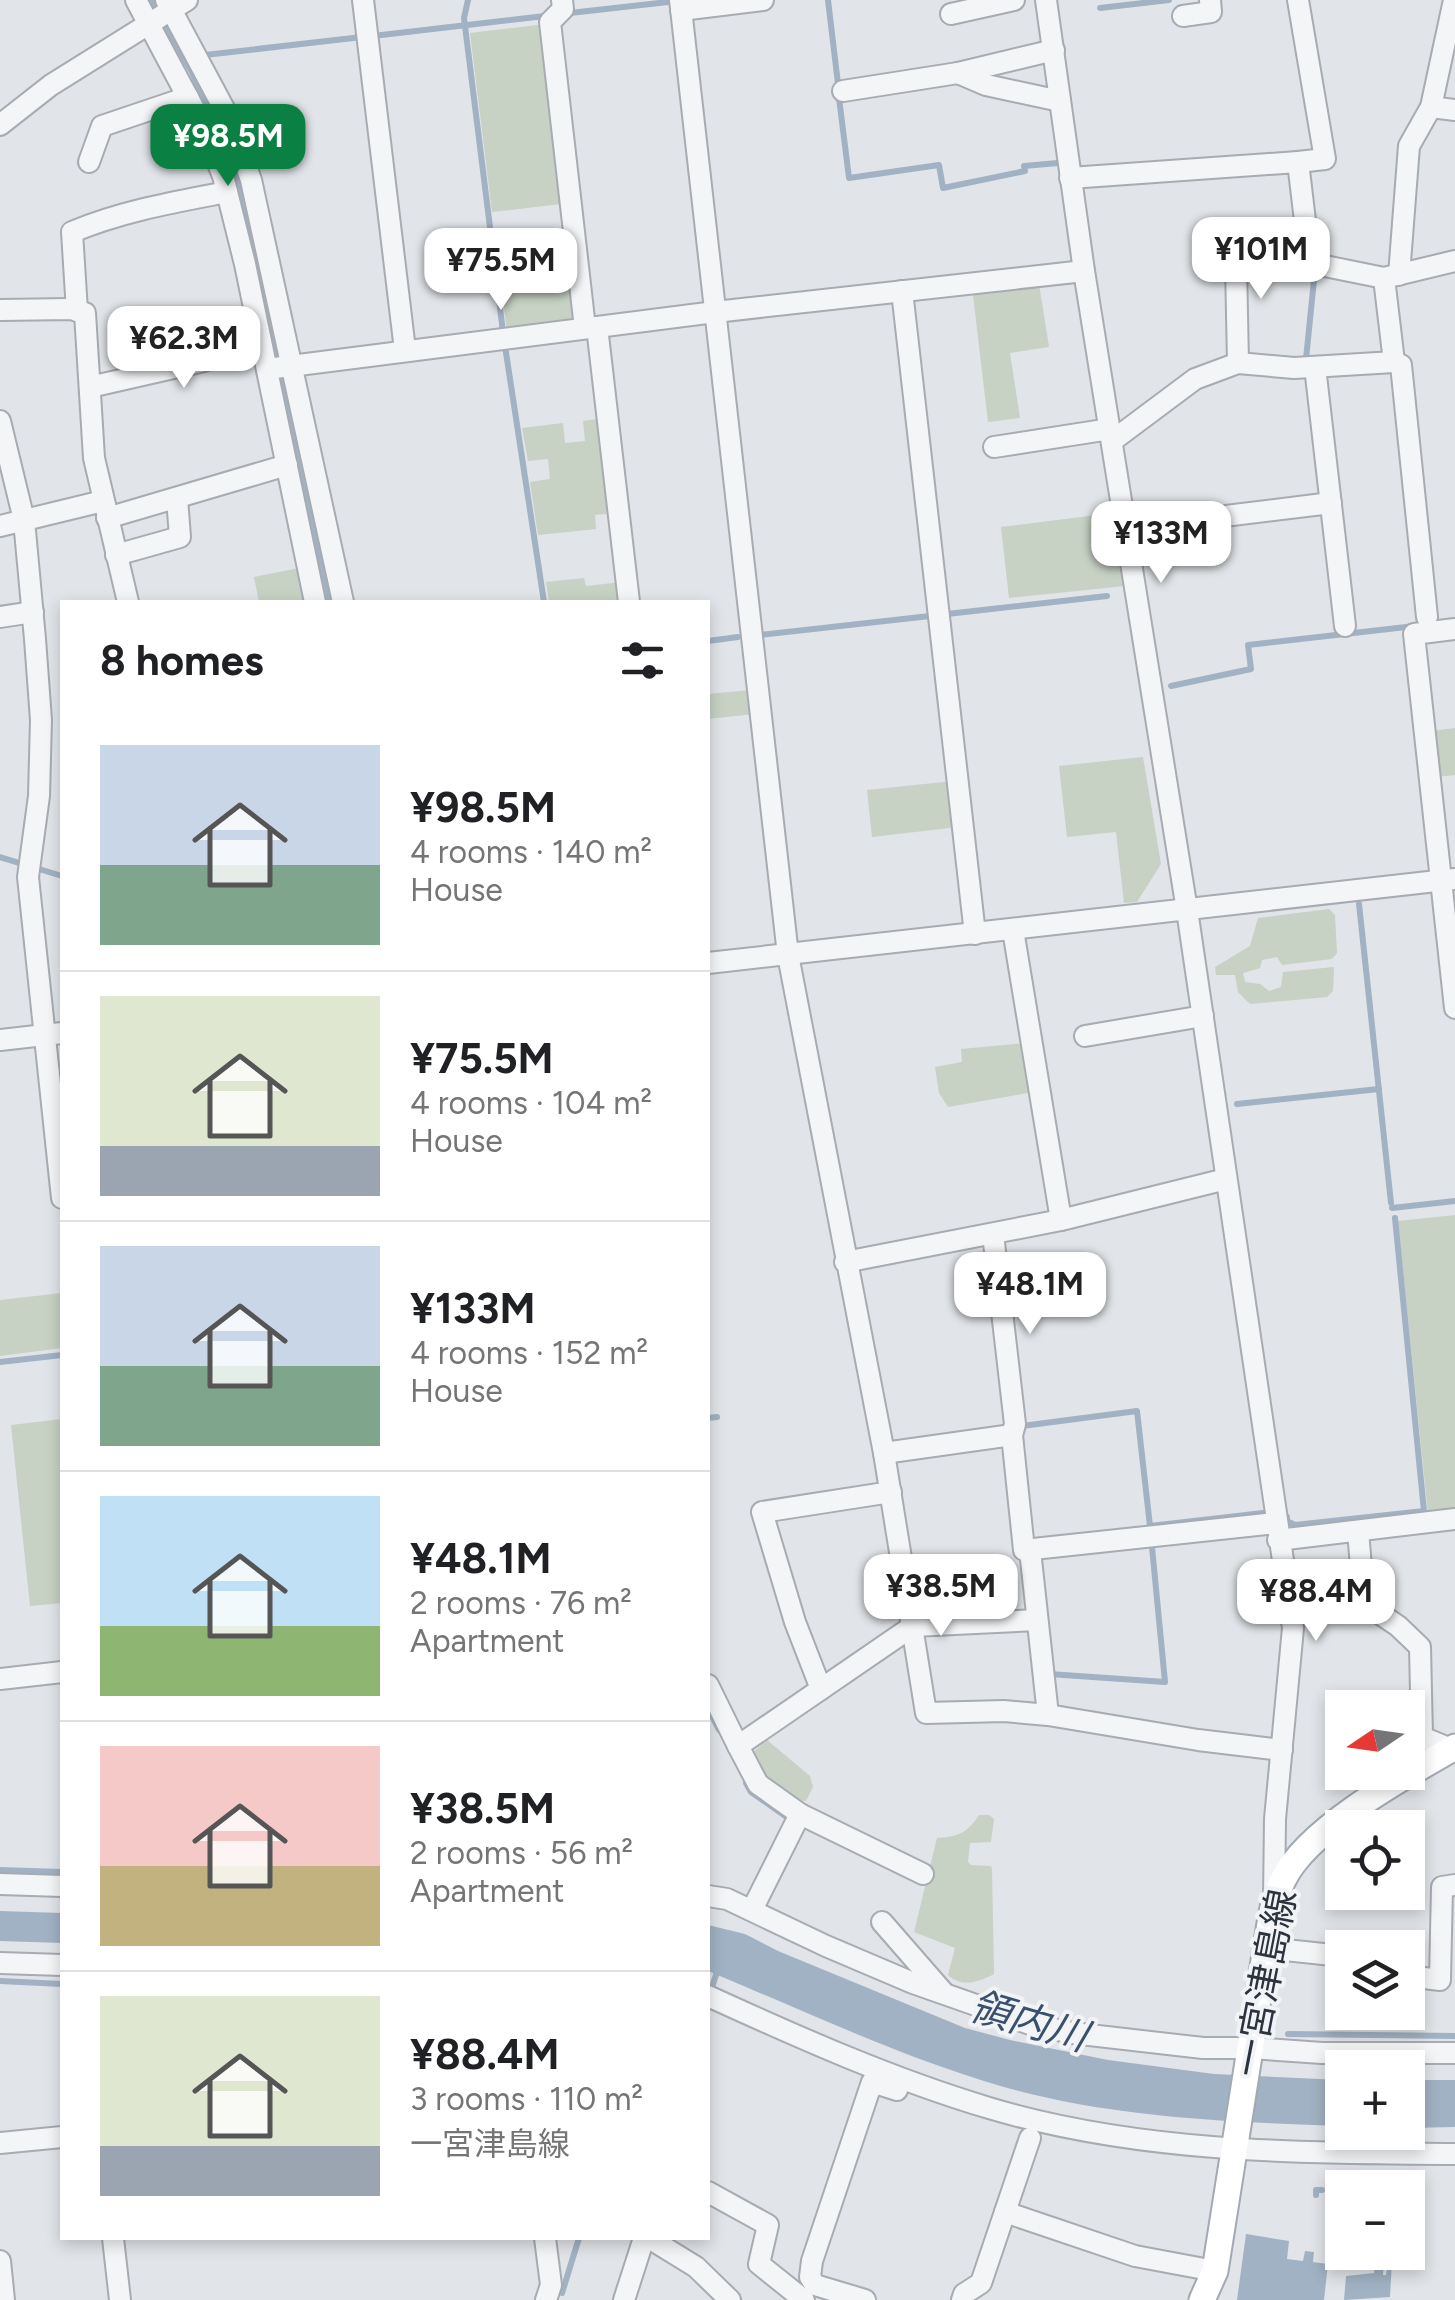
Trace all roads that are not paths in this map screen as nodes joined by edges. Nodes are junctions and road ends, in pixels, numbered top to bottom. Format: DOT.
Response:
graph roads {
  1 [pos="136,0"];
  2 [pos="363,0"];
  3 [pos="562,0"];
  4 [pos="762,0"];
  5 [pos="1014,0"];
  6 [pos="1046,0"];
  7 [pos="1210,0"];
  8 [pos="1298,0"];
  9 [pos="1454,0"];
  10 [pos="680,5"];
  11 [pos="166,12"];
  12 [pos="951,14"];
  13 [pos="1183,16"];
  14 [pos="1054,50"];
  15 [pos="1448,56"];
  16 [pos="958,73"];
  17 [pos="844,91"];
  18 [pos="188,97"];
  19 [pos="1060,101"];
  20 [pos="1431,108"];
  21 [pos="1455,110"];
  22 [pos="0,124"];
  23 [pos="88,162"];
  24 [pos="1298,162"];
  25 [pos="1070,178"];
  26 [pos="228,192"];
  27 [pos="1455,261"];
  28 [pos="1310,263"];
  29 [pos="1084,271"];
  30 [pos="1392,276"];
  31 [pos="902,292"];
  32 [pos="0,310"];
  33 [pos="77,310"];
  34 [pos="716,312"];
  35 [pos="591,327"];
  36 [pos="260,338"];
  37 [pos="405,350"];
  38 [pos="1394,362"];
  39 [pos="1238,364"];
  40 [pos="281,365"];
  41 [pos="1315,367"];
  42 [pos="90,387"];
  43 [pos="0,421"];
  44 [pos="1111,435"];
  45 [pos="994,448"];
  46 [pos="287,465"];
  47 [pos="177,498"];
  48 [pos="1330,504"];
  49 [pos="105,510"];
  50 [pos="24,520"];
  51 [pos="0,526"];
  52 [pos="1127,528"];
  53 [pos="116,555"];
  54 [pos="127,600"];
  55 [pos="316,600"];
  56 [pos="342,600"];
  57 [pos="629,600"];
  58 [pos="33,612"];
  59 [pos="1427,616"];
  60 [pos="0,617"];
  61 [pos="1345,626"];
  62 [pos="1455,629"];
  63 [pos="40,717"];
  64 [pos="60,717"];
  65 [pos="1448,880"];
  66 [pos="1187,910"];
  67 [pos="1013,930"];
  68 [pos="975,934"];
  69 [pos="788,954"];
  70 [pos="710,963"];
  71 [pos="1455,1008"];
  72 [pos="1202,1016"];
  73 [pos="54,1034"];
  74 [pos="1085,1036"];
  75 [pos="0,1040"];
  76 [pos="60,1157"];
  77 [pos="1226,1179"];
  78 [pos="1061,1220"];
  79 [pos="993,1234"];
  80 [pos="846,1262"];
  81 [pos="1012,1435"];
  82 [pos="884,1453"];
  83 [pos="891,1492"];
  84 [pos="1455,1520"];
  85 [pos="1358,1531"];
  86 [pos="1277,1532"];
  87 [pos="1030,1550"];
  88 [pos="1038,1620"];
  89 [pos="914,1626"];
  90 [pos="60,1672"];
  91 [pos="0,1679"];
  92 [pos="710,1689"];
  93 [pos="821,1689"];
  94 [pos="1048,1715"];
  95 [pos="738,1746"];
  96 [pos="1453,1748"];
  97 [pos="1282,1750"];
  98 [pos="800,1814"];
  99 [pos="924,1874"];
  100 [pos="0,1884"];
  101 [pos="1455,1885"];
  102 [pos="60,1886"];
  103 [pos="710,1896"];
  104 [pos="1274,1904"];
  105 [pos="752,1910"];
  106 [pos="882,1922"];
  107 [pos="1266,1948"];
  108 [pos="1325,1954"];
  109 [pos="0,1963"];
  110 [pos="60,1965"];
  111 [pos="1425,1978"];
  112 [pos="945,1994"];
  113 [pos="710,1997"];
  114 [pos="1249,2051"];
  115 [pos="1455,2053"];
  116 [pos="919,2098"];
  117 [pos="60,2136"];
  118 [pos="1030,2138"];
  119 [pos="0,2144"];
  120 [pos="1236,2149"];
  121 [pos="1455,2154"];
  122 [pos="710,2193"];
  123 [pos="1004,2212"];
  124 [pos="114,2240"];
  125 [pos="545,2240"];
  126 [pos="646,2240"];
  127 [pos="650,2240"];
  128 [pos="0,2262"];
  129 [pos="1215,2271"];
  130 [pos="4,2300"];
  131 [pos="120,2300"];
  132 [pos="546,2300"];
  133 [pos="624,2300"];
  134 [pos="730,2300"];
  135 [pos="804,2300"];
  136 [pos="865,2300"];
  137 [pos="962,2300"];
  138 [pos="1202,2300"];
  1 -- 11 [label="street"];
  2 -- 37 [label="street"];
  3 -- 35 [label="street"];
  4 -- 10 [label="street"];
  5 -- 12 [label="street"];
  6 -- 14 [label="street"];
  7 -- 13 [label="street"];
  8 -- 24 [label="street"];
  9 -- 15 [label="street"];
  10 -- 34 [label="street"];
  11 -- 18 [label="street"];
  11 -- 22 [label="street"];
  11 -- 40 [label="street"];
  14 -- 16 [label="street"];
  14 -- 19 [label="street"];
  15 -- 20 [label="street"];
  16 -- 17 [label="street"];
  16 -- 19 [label="street"];
  18 -- 23 [label="street"];
  18 -- 26 [label="street"];
  19 -- 25 [label="street"];
  20 -- 21 [label="street"];
  20 -- 30 [label="street"];
  24 -- 25 [label="street"];
  24 -- 28 [label="street"];
  25 -- 29 [label="street"];
  26 -- 33 [label="street"];
  26 -- 36 [label="street"];
  27 -- 30 [label="street"];
  28 -- 30 [label="street"];
  28 -- 39 [label="street"];
  29 -- 31 [label="street"];
  29 -- 44 [label="street"];
  30 -- 38 [label="street"];
  31 -- 34 [label="street"];
  31 -- 68 [label="street"];
  32 -- 33 [label="street"];
  33 -- 42 [label="street"];
  34 -- 35 [label="street"];
  34 -- 69 [label="street"];
  35 -- 37 [label="street"];
  35 -- 57 [label="street"];
  36 -- 40 [label="street"];
  36 -- 42 [label="street"];
  37 -- 40 [label="street"];
  38 -- 41 [label="street"];
  38 -- 59 [label="street"];
  39 -- 41 [label="street"];
  39 -- 44 [label="street"];
  40 -- 46 [label="street"];
  40 -- 56 [label="street"];
  41 -- 48 [label="street"];
  42 -- 49 [label="street"];
  43 -- 50 [label="street"];
  44 -- 45 [label="street"];
  44 -- 52 [label="street"];
  46 -- 47 [label="street"];
  46 -- 55 [label="street"];
  47 -- 49 [label="street"];
  47 -- 53 [label="street"];
  48 -- 52 [label="street"];
  48 -- 61 [label="street"];
  49 -- 50 [label="street"];
  49 -- 53 [label="street"];
  50 -- 51 [label="street"];
  50 -- 58 [label="street"];
  52 -- 66 [label="street"];
  53 -- 54 [label="street"];
  58 -- 60 [label="street"];
  58 -- 63 [label="street"];
  62 -- 65 [label="street"];
  63 -- 64 [label="street"];
  63 -- 73 [label="street"];
  65 -- 66 [label="street"];
  65 -- 71 [label="street"];
  66 -- 67 [label="street"];
  66 -- 72 [label="street"];
  67 -- 68 [label="street"];
  67 -- 78 [label="street"];
  68 -- 69 [label="street"];
  69 -- 70 [label="street"];
  69 -- 80 [label="street"];
  72 -- 74 [label="street"];
  72 -- 77 [label="street"];
  73 -- 75 [label="street"];
  73 -- 76 [label="street"];
  77 -- 78 [label="street"];
  77 -- 86 [label="street"];
  78 -- 79 [label="street"];
  79 -- 80 [label="street"];
  79 -- 81 [label="street"];
  80 -- 82 [label="street"];
  81 -- 82 [label="street"];
  81 -- 87 [label="street"];
  82 -- 83 [label="street"];
  83 -- 89 [label="street"];
  83 -- 93 [label="street"];
  84 -- 85 [label="street"];
  85 -- 86 [label="street"];
  85 -- 96 [label="street"];
  86 -- 87 [label="street"];
  86 -- 97 [label="street"];
  87 -- 88 [label="street"];
  88 -- 89 [label="street"];
  88 -- 94 [label="street"];
  89 -- 93 [label="street"];
  89 -- 94 [label="street"];
  90 -- 91 [label="street"];
  92 -- 95 [label="street"];
  93 -- 95 [label="street"];
  94 -- 97 [label="street"];
  95 -- 98 [label="street"];
  96 -- 104 [label="main road, 一宮津島線"];
  97 -- 104 [label="street"];
  98 -- 99 [label="street"];
  98 -- 105 [label="street"];
  100 -- 102 [label="street"];
  101 -- 111 [label="street"];
  103 -- 105 [label="street"];
  104 -- 107 [label="main road, 一宮津島線"];
  105 -- 112 [label="street"];
  106 -- 112 [label="street"];
  107 -- 108 [label="street"];
  107 -- 114 [label="main road, 一宮津島線"];
  109 -- 110 [label="street"];
  112 -- 114 [label="street"];
  113 -- 120 [label="street"];
  114 -- 115 [label="street"];
  114 -- 120 [label="main road, 一宮津島線"];
  116 -- 136 [label="street"];
  117 -- 119 [label="street"];
  118 -- 123 [label="street"];
  120 -- 121 [label="street"];
  120 -- 129 [label="main road, 一宮津島線"];
  122 -- 135 [label="street"];
  123 -- 129 [label="street"];
  123 -- 137 [label="street"];
  124 -- 131 [label="street"];
  125 -- 132 [label="street"];
  126 -- 133 [label="street"];
  127 -- 134 [label="street"];
  128 -- 130 [label="street"];
  129 -- 138 [label="main road, 一宮津島線"];
}
